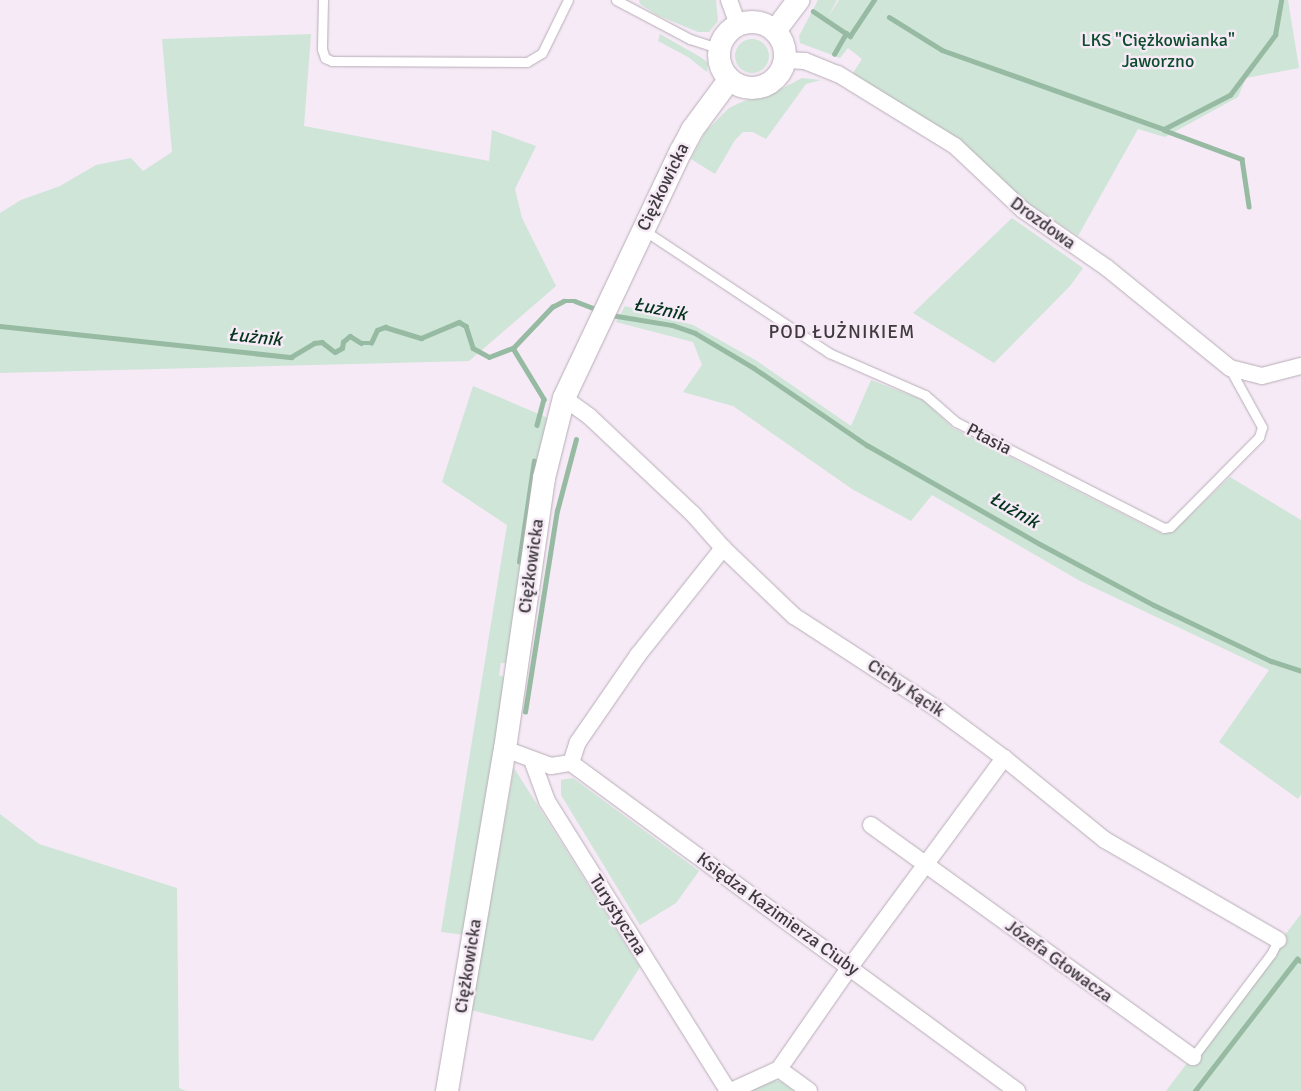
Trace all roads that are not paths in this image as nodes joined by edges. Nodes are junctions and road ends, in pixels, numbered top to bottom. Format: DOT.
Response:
graph roads {
  1 [pos="323,0"];
  2 [pos="568,0"];
  3 [pos="616,0"];
  4 [pos="729,0"];
  5 [pos="798,0"];
  6 [pos="738,24"];
  7 [pos="775,31"];
  8 [pos="718,48"];
  9 [pos="785,60"];
  10 [pos="729,80"];
  11 [pos="643,229"];
  12 [pos="1301,366"];
  13 [pos="1230,368"];
  14 [pos="564,398"];
  15 [pos="723,548"];
  16 [pos="505,749"];
  17 [pos="1004,758"];
  18 [pos="532,760"];
  19 [pos="571,763"];
  20 [pos="871,824"];
  21 [pos="926,864"];
  22 [pos="1278,940"];
  23 [pos="850,967"];
  24 [pos="1193,1057"];
  25 [pos="779,1069"];
  26 [pos="447,1091"];
  27 [pos="730,1091"];
  28 [pos="809,1091"];
  29 [pos="1017,1091"];
  1 -- 2 [label="lane"];
  3 -- 8 [label="lane"];
  4 -- 6 [label="street"];
  5 -- 7 [label="street"];
  6 -- 7 [label="street"];
  6 -- 8 [label="street"];
  7 -- 9 [label="street"];
  8 -- 10 [label="street"];
  9 -- 10 [label="street"];
  9 -- 13 [label="street, Drozdowa"];
  10 -- 11 [label="street, Ciężkowicka"];
  11 -- 13 [label="lane, Ptasia"];
  11 -- 14 [label="street, Ciężkowicka"];
  12 -- 13 [label="street, Drozdowa"];
  14 -- 15 [label="street, Cichy Kącik"];
  14 -- 16 [label="street, Ciężkowicka"];
  15 -- 17 [label="street, Cichy Kącik"];
  15 -- 19 [label="street"];
  16 -- 18 [label="street"];
  16 -- 26 [label="street, Ciężkowicka"];
  17 -- 21 [label="street"];
  17 -- 22 [label="street, Cichy Kącik"];
  18 -- 19 [label="street"];
  18 -- 27 [label="street, Turystyczna"];
  19 -- 23 [label="street, Księdza Kazimierza Ciuby"];
  20 -- 21 [label="street, Józefa Głowacza"];
  21 -- 23 [label="street"];
  21 -- 24 [label="street, Józefa Głowacza"];
  22 -- 24 [label="lane"];
  23 -- 25 [label="street"];
  23 -- 29 [label="street, Księdza Kazimierza Ciuby"];
  25 -- 27 [label="street"];
  25 -- 28 [label="street"];
}
